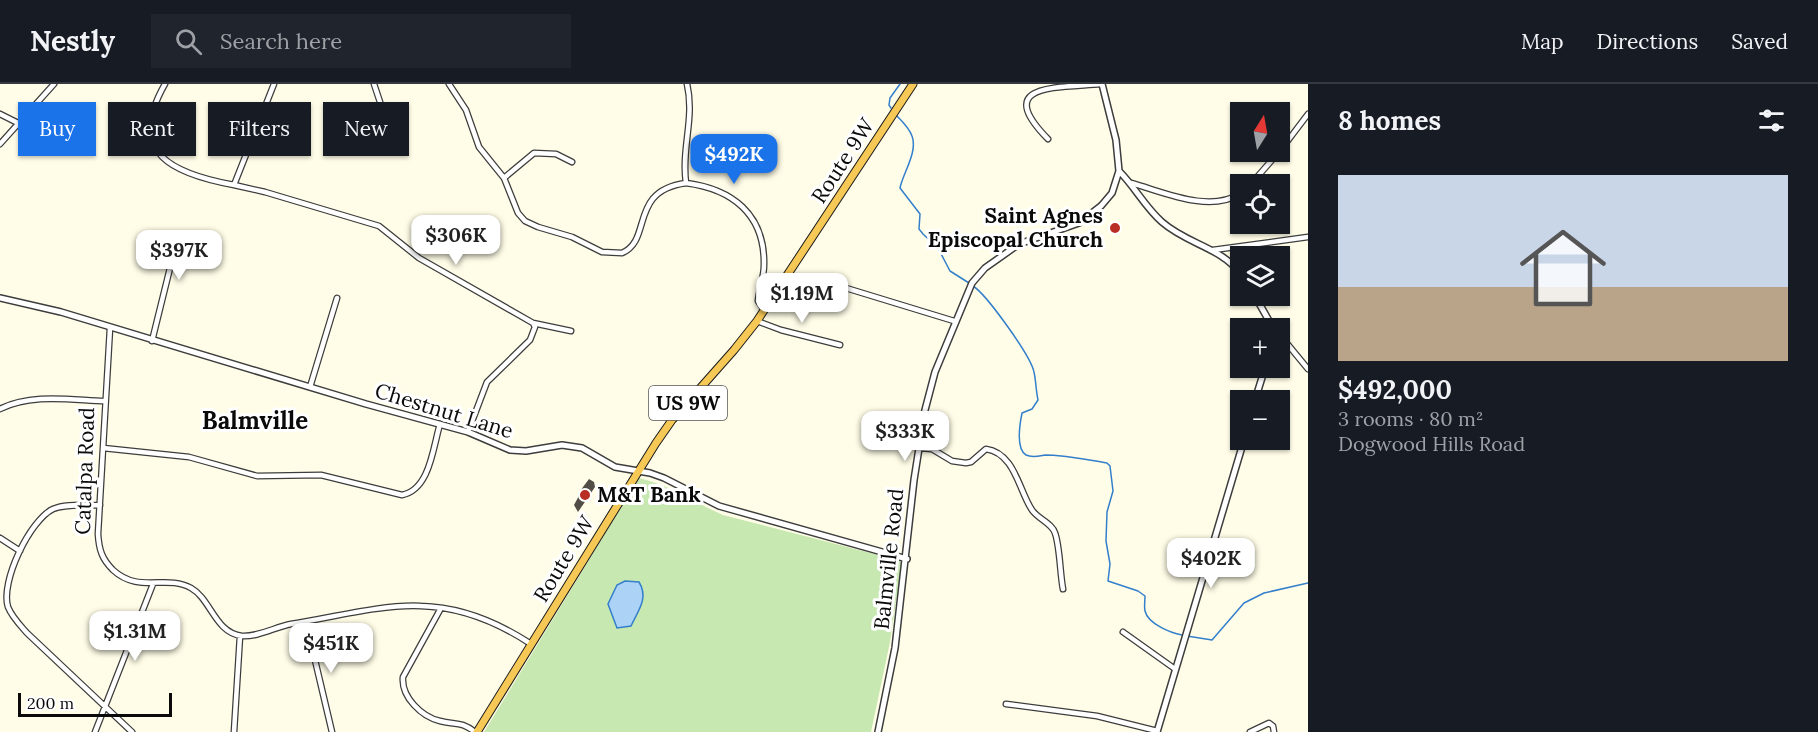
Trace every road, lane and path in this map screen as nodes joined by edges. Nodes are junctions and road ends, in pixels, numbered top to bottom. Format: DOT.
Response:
graph roads {
  1 [pos="54,84"];
  2 [pos="165,84"];
  3 [pos="274,84"];
  4 [pos="374,84"];
  5 [pos="449,84"];
  6 [pos="687,84"];
  7 [pos="913,84"];
  8 [pos="1102,84"];
  9 [pos="39,102"];
  10 [pos="380,102"];
  11 [pos="0,114"];
  12 [pos="1308,114"];
  13 [pos="18,123"];
  14 [pos="18,126"];
  15 [pos="1290,137"];
  16 [pos="1048,139"];
  17 [pos="0,144"];
  18 [pos="572,162"];
  19 [pos="1270,162"];
  20 [pos="1119,171"];
  21 [pos="1259,174"];
  22 [pos="504,178"];
  23 [pos="686,183"];
  24 [pos="1131,183"];
  25 [pos="234,185"];
  26 [pos="1230,198"];
  27 [pos="1308,237"];
  28 [pos="144,244"];
  29 [pos="1213,250"];
  30 [pos="1230,261"];
  31 [pos="0,298"];
  32 [pos="337,298"];
  33 [pos="770,302"];
  34 [pos="764,310"];
  35 [pos="757,321"];
  36 [pos="954,321"];
  37 [pos="533,323"];
  38 [pos="110,328"];
  39 [pos="571,331"];
  40 [pos="152,341"];
  41 [pos="840,345"];
  42 [pos="1290,347"];
  43 [pos="1308,369"];
  44 [pos="310,387"];
  45 [pos="105,401"];
  46 [pos="0,409"];
  47 [pos="440,424"];
  48 [pos="468,432"];
  49 [pos="103,448"];
  50 [pos="919,448"];
  51 [pos="1241,450"];
  52 [pos="637,471"];
  53 [pos="100,506"];
  54 [pos="0,538"];
  55 [pos="20,550"];
  56 [pos="907,559"];
  57 [pos="153,584"];
  58 [pos="1063,589"];
  59 [pos="441,608"];
  60 [pos="306,622"];
  61 [pos="1123,632"];
  62 [pos="240,636"];
  63 [pos="531,644"];
  64 [pos="1175,669"];
  65 [pos="1006,704"];
  66 [pos="105,707"];
  67 [pos="1157,731"];
  68 [pos="96,732"];
  69 [pos="132,732"];
  70 [pos="234,732"];
  71 [pos="332,732"];
  72 [pos="476,732"];
  73 [pos="878,732"];
  74 [pos="1250,732"];
  75 [pos="1274,732"];
  1 -- 9 [label="street"];
  2 -- 25 [label="street"];
  3 -- 25 [label="street"];
  4 -- 10 [label="street"];
  5 -- 22 [label="street"];
  6 -- 23 [label="street"];
  7 -- 33 [label="highway, Route 9W / US 9W"];
  8 -- 16 [label="street"];
  8 -- 20 [label="street, Balmville Road"];
  11 -- 13 [label="street"];
  12 -- 15 [label="street"];
  14 -- 17 [label="street"];
  18 -- 22 [label="street"];
  19 -- 21 [label="street"];
  20 -- 24 [label="street"];
  20 -- 36 [label="street, Balmville Road"];
  22 -- 23 [label="street"];
  23 -- 34 [label="street"];
  24 -- 26 [label="street"];
  24 -- 29 [label="street"];
  25 -- 37 [label="street"];
  27 -- 29 [label="street"];
  28 -- 40 [label="street"];
  29 -- 30 [label="street"];
  31 -- 38 [label="street, Chestnut Lane"];
  32 -- 44 [label="street"];
  33 -- 34 [label="highway, Route 9W / US 9W"];
  33 -- 36 [label="street"];
  34 -- 35 [label="highway, Route 9W / US 9W"];
  35 -- 41 [label="street"];
  35 -- 52 [label="highway, Route 9W / US 9W"];
  36 -- 50 [label="street, Balmville Road"];
  37 -- 39 [label="street"];
  37 -- 48 [label="street"];
  38 -- 40 [label="street, Chestnut Lane"];
  38 -- 45 [label="street, Catalpa Road"];
  40 -- 44 [label="street, Chestnut Lane"];
  42 -- 43 [label="street"];
  44 -- 47 [label="street, Chestnut Lane"];
  45 -- 46 [label="street"];
  45 -- 49 [label="street, Catalpa Road"];
  47 -- 48 [label="street, Chestnut Lane"];
  47 -- 49 [label="street"];
  48 -- 52 [label="street, Chestnut Lane"];
  49 -- 53 [label="street, Catalpa Road"];
  50 -- 56 [label="street, Balmville Road"];
  50 -- 58 [label="street"];
  51 -- 64 [label="street"];
  52 -- 56 [label="street, Chestnut Lane"];
  52 -- 63 [label="highway, Route 9W / US 9W"];
  53 -- 55 [label="street"];
  53 -- 57 [label="street, Catalpa Road"];
  54 -- 55 [label="street"];
  55 -- 66 [label="street"];
  56 -- 73 [label="street, Balmville Road"];
  57 -- 62 [label="street, Catalpa Road"];
  57 -- 66 [label="street"];
  59 -- 60 [label="street"];
  59 -- 63 [label="street"];
  59 -- 72 [label="street"];
  60 -- 62 [label="street"];
  60 -- 71 [label="street"];
  61 -- 64 [label="street"];
  62 -- 70 [label="street"];
  63 -- 72 [label="highway, Route 9W / US 9W"];
  64 -- 67 [label="street"];
  65 -- 67 [label="street"];
  66 -- 68 [label="street"];
  66 -- 69 [label="street"];
  74 -- 75 [label="street"];
}
